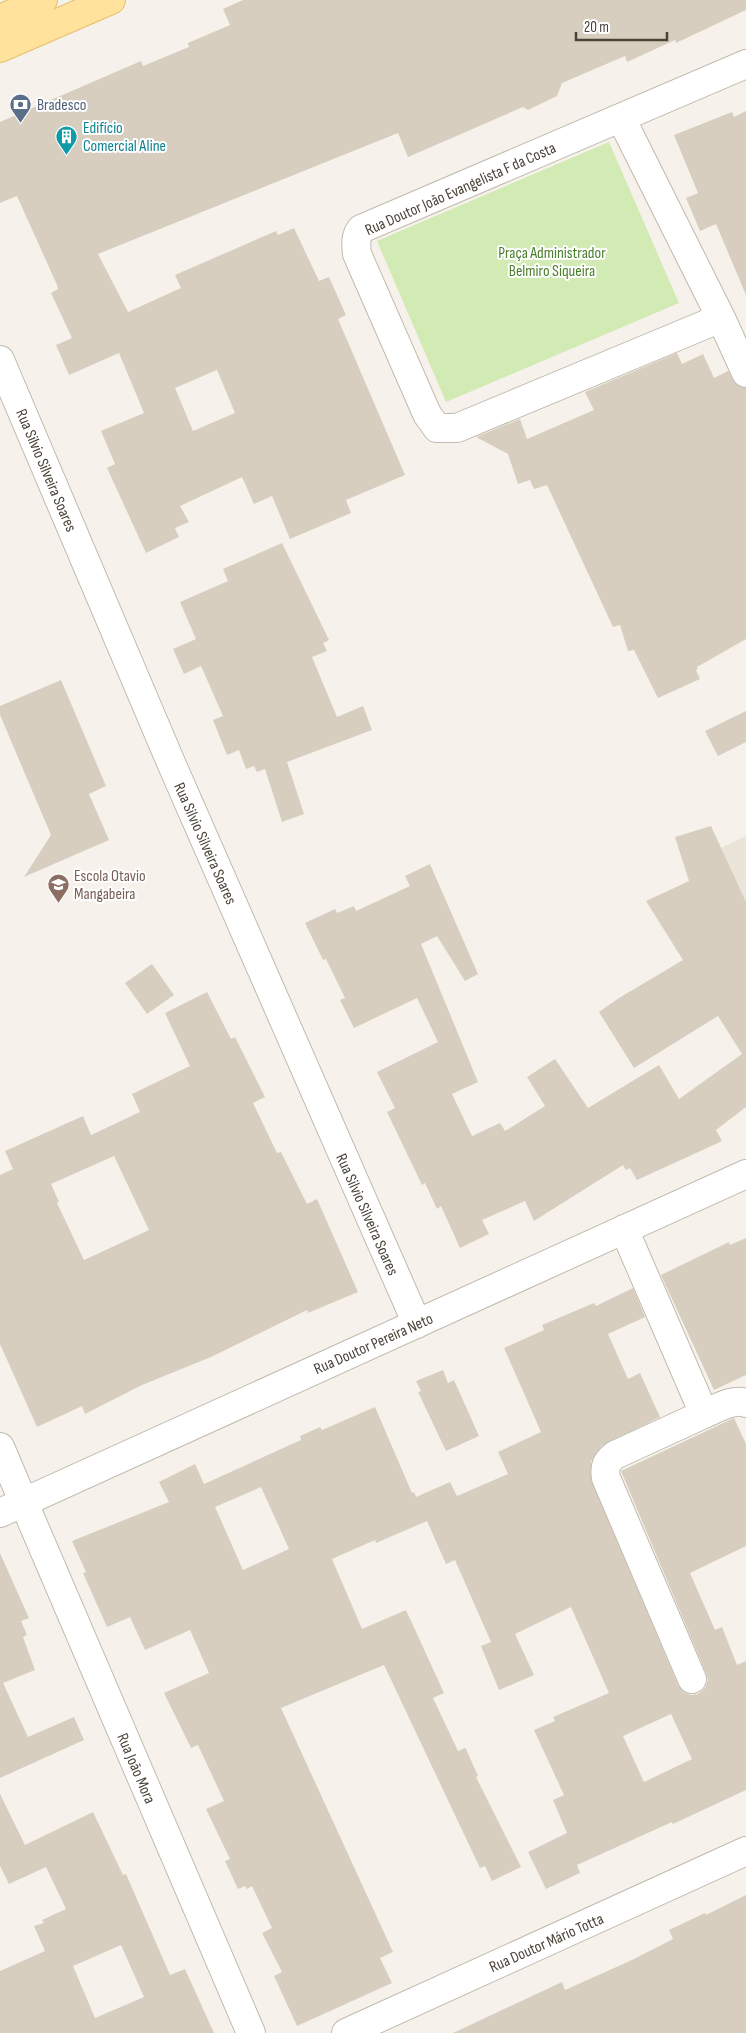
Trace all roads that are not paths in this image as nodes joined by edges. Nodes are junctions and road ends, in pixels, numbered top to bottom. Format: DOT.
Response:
graph roads {
  1 [pos="43,0"];
  2 [pos="111,0"];
  3 [pos="0,19"];
  4 [pos="0,48"];
  5 [pos="746,64"];
  6 [pos="621,118"];
  7 [pos="721,318"];
  8 [pos="0,360"];
  9 [pos="746,373"];
  10 [pos="746,1174"];
  11 [pos="624,1229"];
  12 [pos="416,1324"];
  13 [pos="746,1403"];
  14 [pos="704,1414"];
  15 [pos="0,1447"];
  16 [pos="12,1507"];
  17 [pos="692,1679"];
  18 [pos="746,1851"];
  19 [pos="251,2033"];
  20 [pos="346,2033"];
  1 -- 3 [label="main road"];
  2 -- 4 [label="main road"];
  5 -- 6 [label="street, Rua Doutor João Evangelista F da Costa"];
  6 -- 7 [label="street"];
  6 -- 7 [label="street, Rua Doutor João Evangelista F da Costa"];
  7 -- 9 [label="street"];
  8 -- 12 [label="street, Rua Silvio Silveira Soares"];
  10 -- 11 [label="street, Rua Doutor Pereira Neto"];
  11 -- 12 [label="street, Rua Doutor Pereira Neto"];
  11 -- 14 [label="street"];
  12 -- 16 [label="street, Rua Doutor Pereira Neto"];
  13 -- 14 [label="street"];
  14 -- 17 [label="street"];
  15 -- 16 [label="street, Rua João Mora"];
  16 -- 19 [label="street, Rua João Mora"];
  18 -- 20 [label="street, Rua Doutor Mário Totta"];
}
